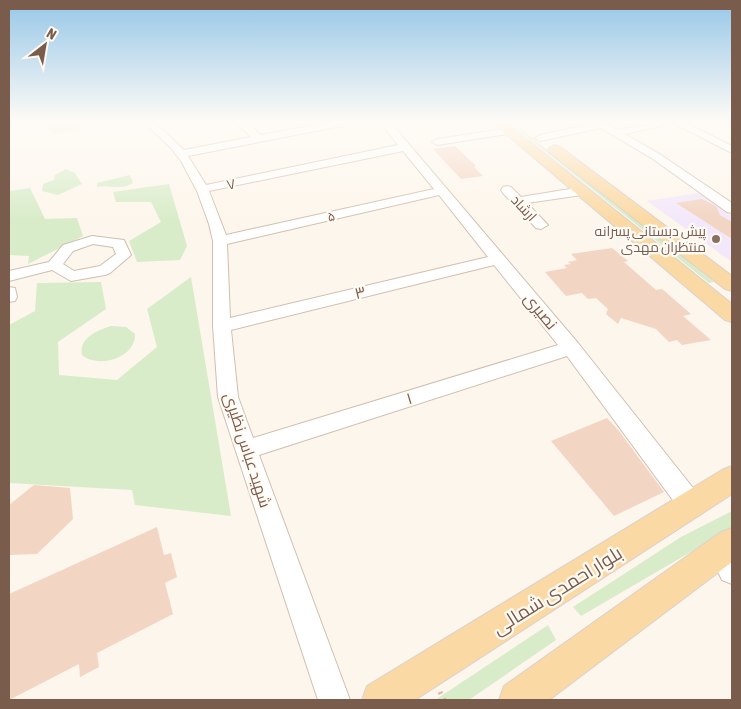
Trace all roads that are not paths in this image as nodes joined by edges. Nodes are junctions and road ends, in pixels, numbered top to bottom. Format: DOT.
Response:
graph roads {
  1 [pos="183,155"];
  2 [pos="366,155"];
  3 [pos="412,155"];
  4 [pos="543,155"];
  5 [pos="563,155"];
  6 [pos="650,155"];
  7 [pos="204,189"];
  8 [pos="507,190"];
  9 [pos="442,191"];
  10 [pos="582,191"];
  11 [pos="518,201"];
  12 [pos="732,209"];
  13 [pos="541,225"];
  14 [pos="220,241"];
  15 [pos="498,259"];
  16 [pos="54,265"];
  17 [pos="9,276"];
  18 [pos="730,282"];
  19 [pos="9,292"];
  20 [pos="9,297"];
  21 [pos="732,315"];
  22 [pos="222,326"];
  23 [pos="572,348"];
  24 [pos="247,449"];
  25 [pos="732,479"];
  26 [pos="692,506"];
  27 [pos="728,555"];
  28 [pos="334,700"];
  29 [pos="381,700"];
  30 [pos="518,700"];
  1 -- 7 [label="street, شهید عباس نظیری"];
  2 -- 7 [label="street, ۷"];
  3 -- 9 [label="street, نصیری"];
  4 -- 10 [label="main road"];
  5 -- 18 [label="main road"];
  6 -- 12 [label="street"];
  7 -- 14 [label="street, شهید عباس نظیری"];
  8 -- 11 [label="street, ارشاد"];
  9 -- 14 [label="street, ۵"];
  9 -- 15 [label="street, نصیری"];
  10 -- 11 [label="street"];
  10 -- 21 [label="main road"];
  11 -- 13 [label="street, ارشاد"];
  14 -- 22 [label="street, شهید عباس نظیری"];
  15 -- 22 [label="street, ۳"];
  15 -- 23 [label="street, نصیری"];
  16 -- 17 [label="street"];
  19 -- 20 [label="street"];
  22 -- 24 [label="street, شهید عباس نظیری"];
  23 -- 24 [label="street, ۱"];
  23 -- 26 [label="street, نصیری"];
  24 -- 28 [label="street, شهید عباس نظیری"];
  25 -- 26 [label="main road, بلوار احمدی شمالی"];
  26 -- 29 [label="main road, بلوار احمدی شمالی"];
  27 -- 30 [label="main road"];
}
